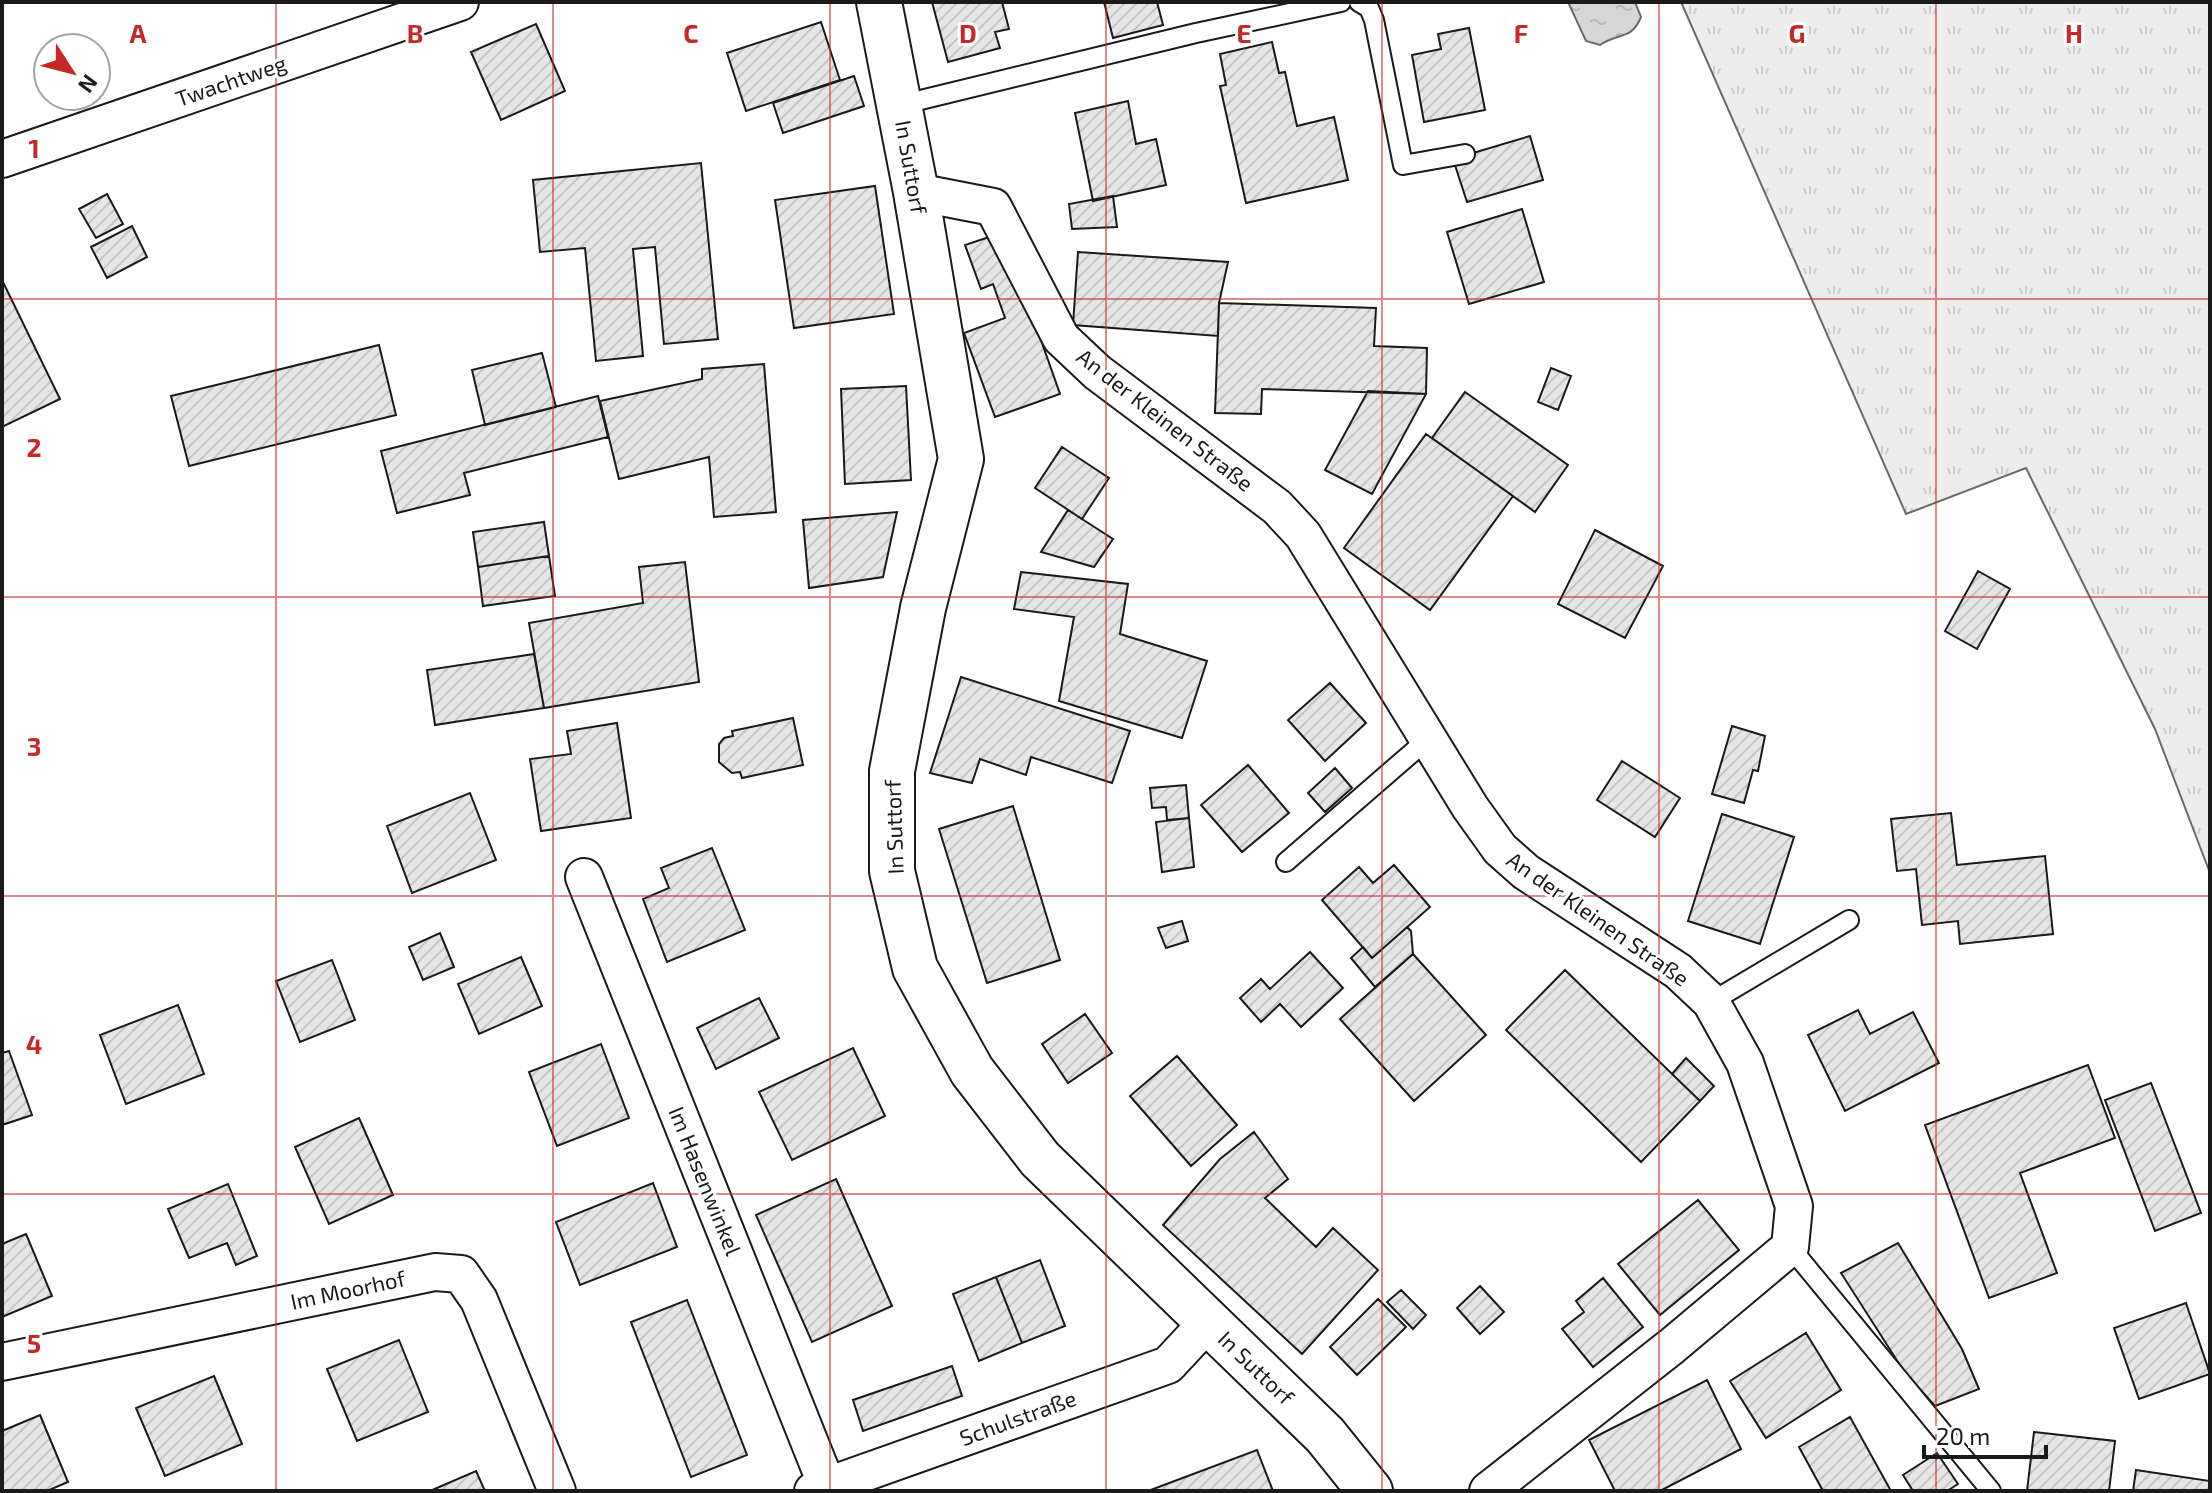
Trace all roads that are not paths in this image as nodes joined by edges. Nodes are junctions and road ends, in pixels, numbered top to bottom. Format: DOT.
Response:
graph roads {
  1 [pos="460,2"];
  2 [pos="879,2"];
  3 [pos="1341,2"];
  4 [pos="1359,2"];
  5 [pos="900,105"];
  6 [pos="1465,154"];
  7 [pos="2,159"];
  8 [pos="916,192"];
  9 [pos="1429,738"];
  10 [pos="1286,862"];
  11 [pos="584,877"];
  12 [pos="1849,920"];
  13 [pos="1711,1002"];
  14 [pos="1790,1247"];
  15 [pos="1208,1322"];
  16 [pos="2,1362"];
  17 [pos="820,1489"];
  18 [pos="557,1491"];
  19 [pos="1370,1491"];
  20 [pos="1488,1491"];
  21 [pos="1991,1491"];
  1 -- 7 [label="street, Twachtweg"];
  2 -- 5 [label="main road, In Suttorf"];
  3 -- 5 [label="lane"];
  4 -- 6 [label="lane"];
  5 -- 8 [label="main road, In Suttorf"];
  8 -- 9 [label="street, An der Kleinen Straße"];
  8 -- 15 [label="main road, In Suttorf"];
  9 -- 10 [label="lane"];
  9 -- 13 [label="street, An der Kleinen Straße"];
  11 -- 17 [label="street, Im Hasenwinkel"];
  12 -- 13 [label="lane"];
  13 -- 14 [label="street, An der Kleinen Straße"];
  14 -- 20 [label="street"];
  14 -- 21 [label="lane"];
  15 -- 17 [label="street, Schulstraße"];
  15 -- 19 [label="main road, In Suttorf"];
  16 -- 18 [label="street, Im Moorhof"];
}
